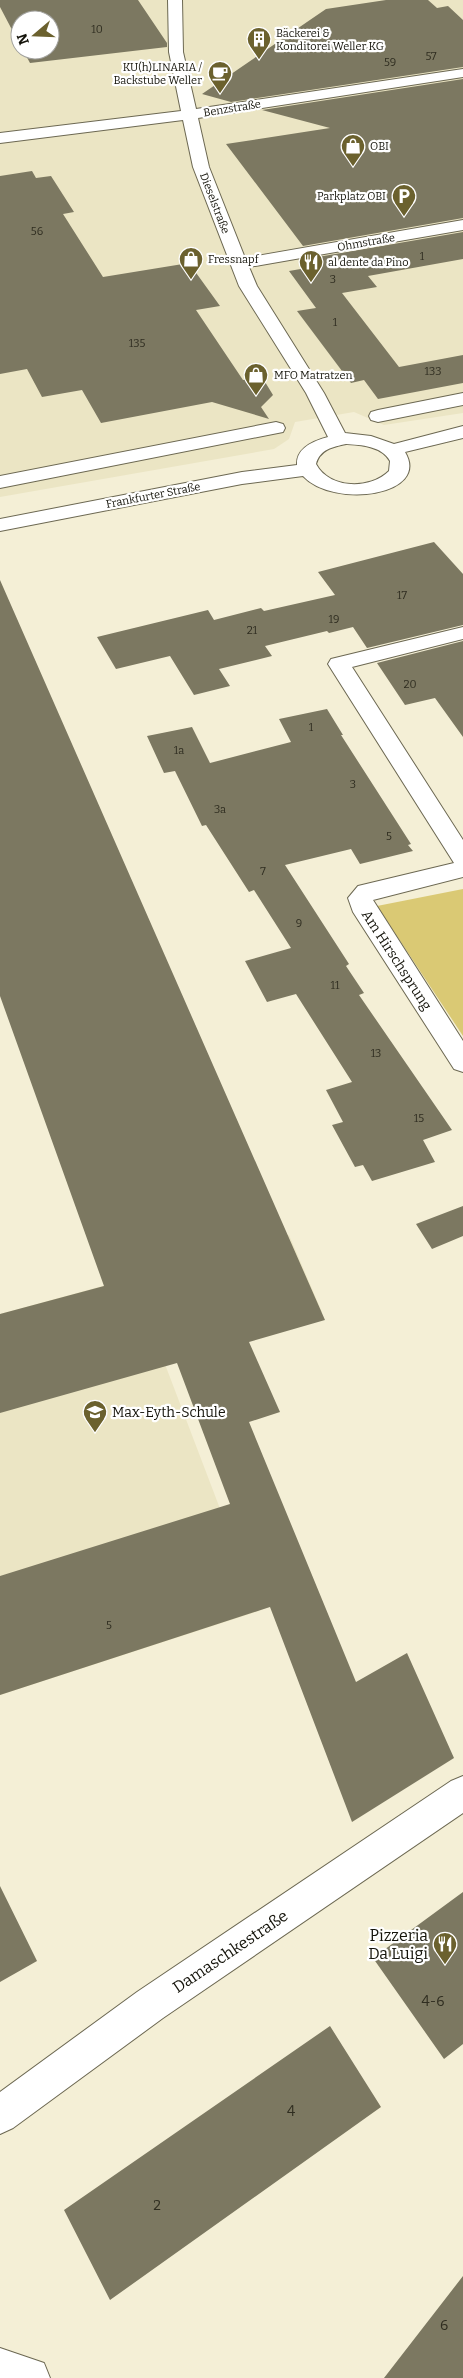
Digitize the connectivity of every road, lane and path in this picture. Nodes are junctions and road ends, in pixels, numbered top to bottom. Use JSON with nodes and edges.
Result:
{"nodes":[{"id":1,"x":176,"y":0,"type":"edge"},
{"id":2,"x":463,"y":73,"type":"edge"},
{"id":3,"x":188,"y":115,"type":"junction"},
{"id":4,"x":0,"y":138,"type":"edge"},
{"id":5,"x":463,"y":226,"type":"edge"},
{"id":6,"x":239,"y":264,"type":"junction"},
{"id":7,"x":463,"y":399,"type":"edge"},
{"id":8,"x":378,"y":416,"type":"dead end"},
{"id":9,"x":276,"y":428,"type":"dead end"},
{"id":10,"x":463,"y":432,"type":"edge"},
{"id":11,"x":339,"y":439,"type":"junction"},
{"id":12,"x":392,"y":450,"type":"junction"},
{"id":13,"x":307,"y":470,"type":"junction"},
{"id":14,"x":0,"y":482,"type":"edge"},
{"id":15,"x":0,"y":525,"type":"edge"},
{"id":16,"x":463,"y":633,"type":"edge"},
{"id":17,"x":463,"y":859,"type":"edge"},
{"id":18,"x":463,"y":869,"type":"edge"},
{"id":19,"x":463,"y":1062,"type":"edge"},
{"id":20,"x":463,"y":1793,"type":"edge"},
{"id":21,"x":0,"y":2115,"type":"edge"},
{"id":22,"x":0,"y":2368,"type":"edge"},
{"id":23,"x":29,"y":2378,"type":"edge"}],
"edges":[{"from":1,"to":3,"type":"street","name":"Dieselstraße"},
{"from":2,"to":3,"type":"street","name":"Benzstraße"},
{"from":3,"to":4,"type":"street","name":"Benzstraße"},
{"from":3,"to":6,"type":"street","name":"Dieselstraße"},
{"from":5,"to":6,"type":"street","name":"Ohmstraße"},
{"from":6,"to":11,"type":"street","name":"Dieselstraße"},
{"from":7,"to":8,"type":"street"},
{"from":9,"to":14,"type":"street"},
{"from":10,"to":12,"type":"street"},
{"from":11,"to":12,"type":"street"},
{"from":11,"to":13,"type":"street"},
{"from":12,"to":13,"type":"street"},
{"from":13,"to":15,"type":"street","name":"Frankfurter Straße"},
{"from":16,"to":17,"type":"street"},
{"from":18,"to":19,"type":"street","name":"Am Hirschsprung"},
{"from":20,"to":21,"type":"street","name":"Damaschkestraße"},
{"from":22,"to":23,"type":"street"}]}
